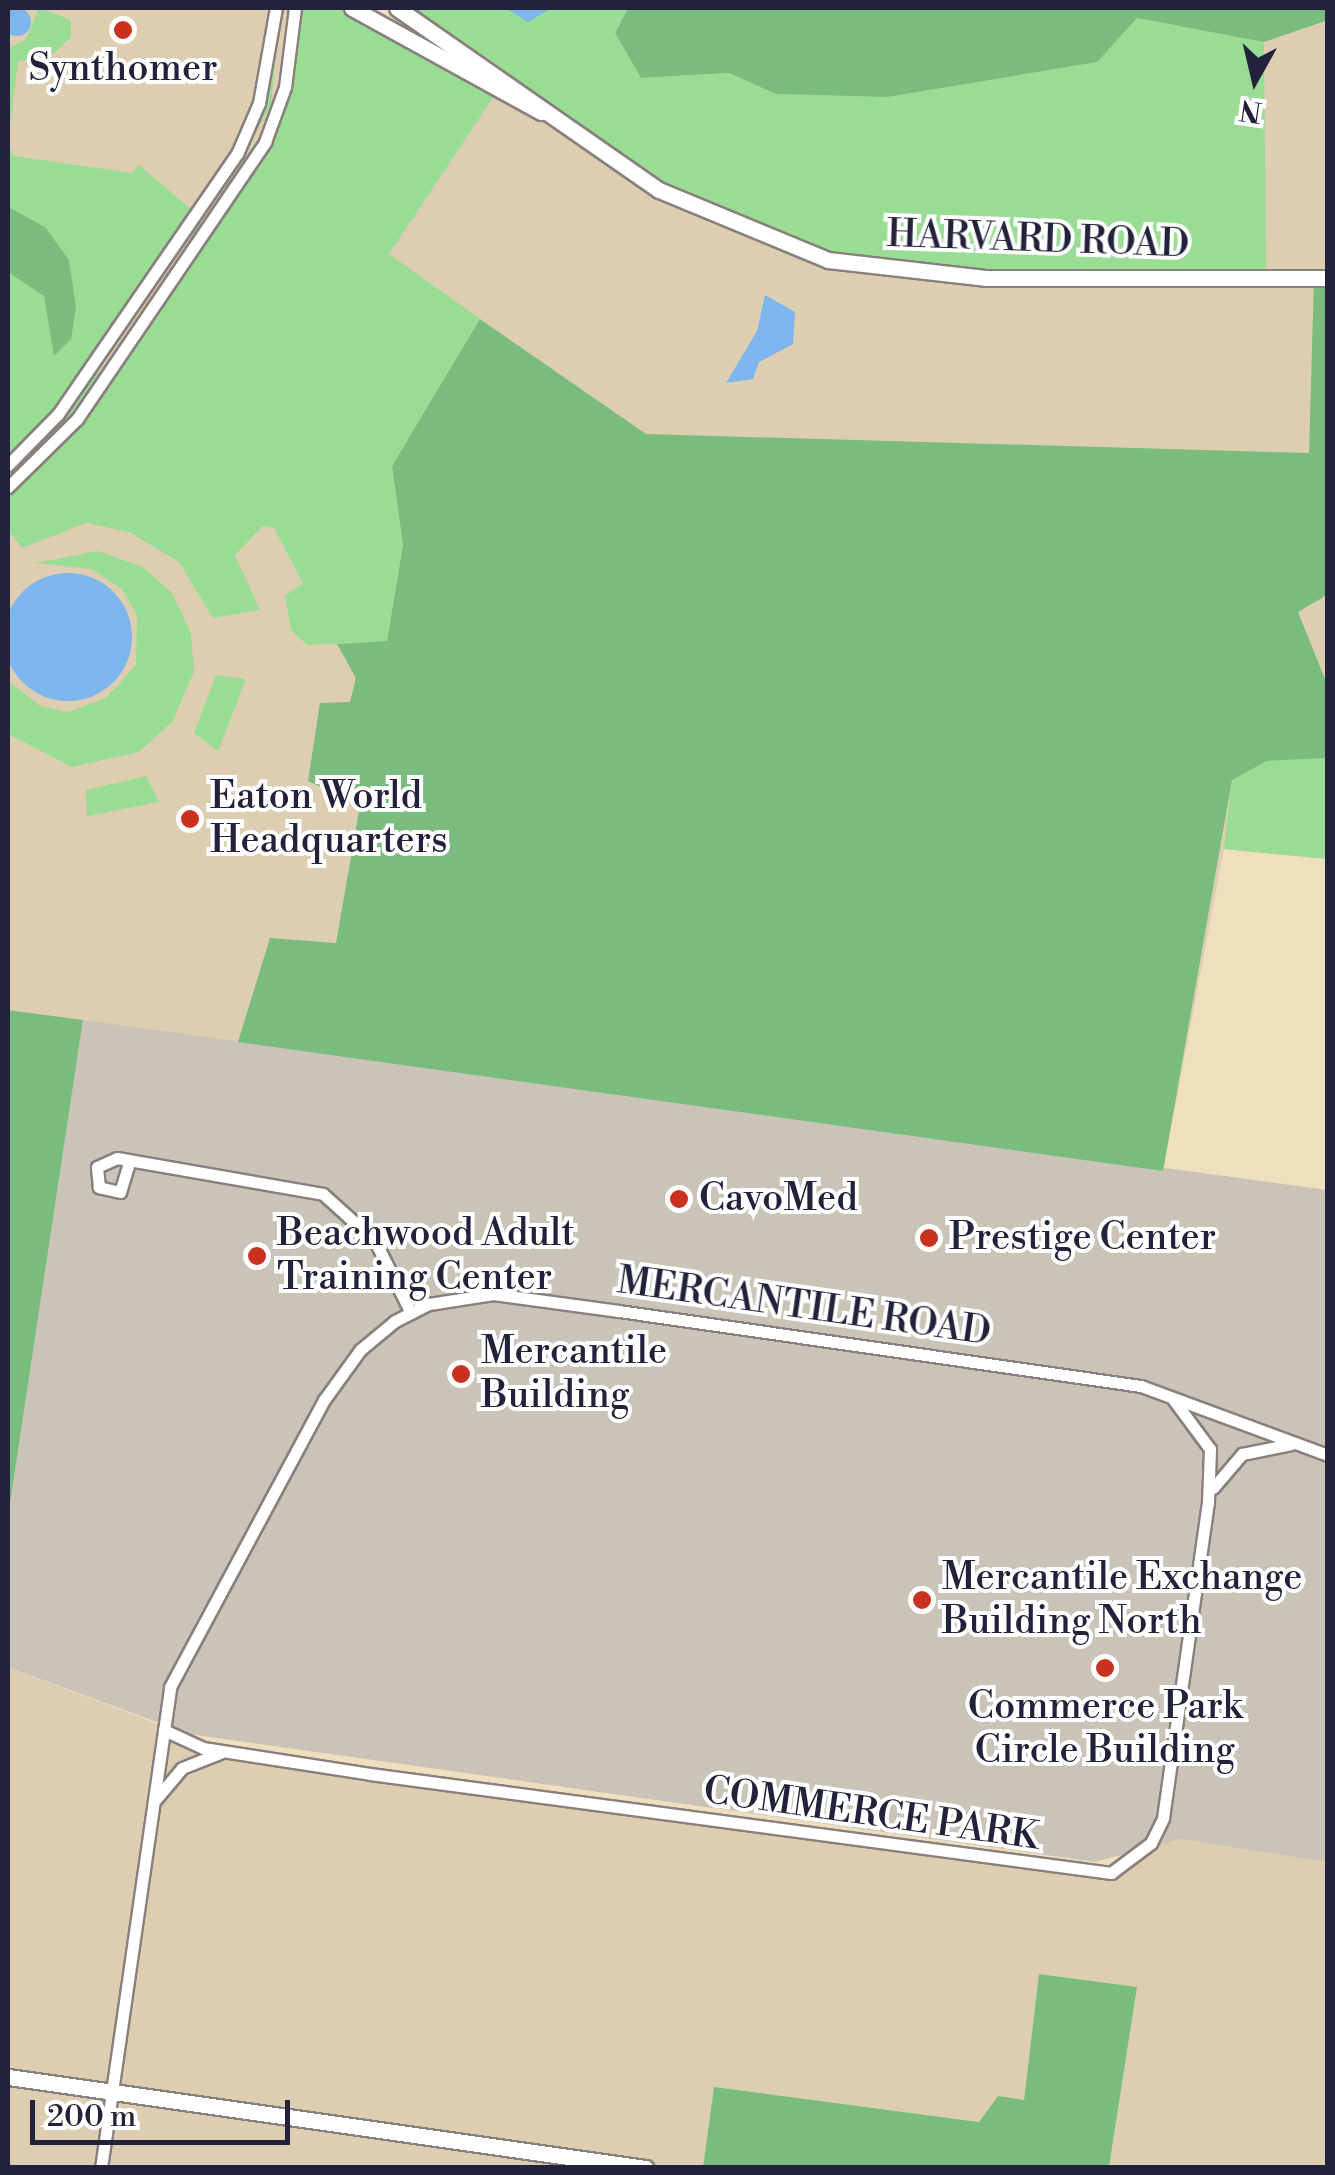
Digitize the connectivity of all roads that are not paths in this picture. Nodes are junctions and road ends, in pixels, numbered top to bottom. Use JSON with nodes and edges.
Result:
{"nodes":[{"id":1,"x":276,"y":8,"type":"edge"},
{"id":2,"x":295,"y":8,"type":"edge"},
{"id":3,"x":352,"y":8,"type":"edge"},
{"id":4,"x":397,"y":8,"type":"edge"},
{"id":5,"x":545,"y":114,"type":"junction"},
{"id":6,"x":1328,"y":278,"type":"edge"},
{"id":7,"x":8,"y":465,"type":"edge"},
{"id":8,"x":8,"y":487,"type":"edge"},
{"id":9,"x":128,"y":1166,"type":"dead end"},
{"id":10,"x":412,"y":1313,"type":"junction"},
{"id":11,"x":1156,"y":1389,"type":"junction"},
{"id":12,"x":1305,"y":1445,"type":"junction"},
{"id":13,"x":1328,"y":1454,"type":"edge"},
{"id":14,"x":1208,"y":1502,"type":"junction"},
{"id":15,"x":164,"y":1730,"type":"junction"},
{"id":16,"x":229,"y":1751,"type":"junction"},
{"id":17,"x":153,"y":1804,"type":"junction"},
{"id":18,"x":8,"y":2077,"type":"edge"},
{"id":19,"x":112,"y":2092,"type":"junction"},
{"id":20,"x":101,"y":2168,"type":"edge"},
{"id":21,"x":646,"y":2168,"type":"edge"}],
"edges":[{"from":1,"to":7,"type":"street"},
{"from":2,"to":8,"type":"street"},
{"from":3,"to":5,"type":"main road","name":"HARVARD ROAD"},
{"from":4,"to":5,"type":"main road","name":"HARVARD ROAD"},
{"from":5,"to":6,"type":"main road","name":"HARVARD ROAD"},
{"from":9,"to":10,"type":"street"},
{"from":10,"to":11,"type":"street","name":"MERCANTILE ROAD"},
{"from":10,"to":15,"type":"street","name":"MERCANTILE ROAD"},
{"from":11,"to":12,"type":"street","name":"MERCANTILE ROAD"},
{"from":11,"to":14,"type":"street","name":"COMMERCE PARK"},
{"from":12,"to":13,"type":"street","name":"MERCANTILE ROAD"},
{"from":12,"to":14,"type":"street","name":"COMMERCE PARK"},
{"from":14,"to":16,"type":"street","name":"COMMERCE PARK"},
{"from":15,"to":16,"type":"street","name":"COMMERCE PARK"},
{"from":15,"to":17,"type":"street","name":"MERCANTILE ROAD"},
{"from":16,"to":17,"type":"street","name":"COMMERCE PARK"},
{"from":17,"to":19,"type":"street"},
{"from":18,"to":19,"type":"main road"},
{"from":19,"to":20,"type":"street"},
{"from":19,"to":21,"type":"main road"}]}
